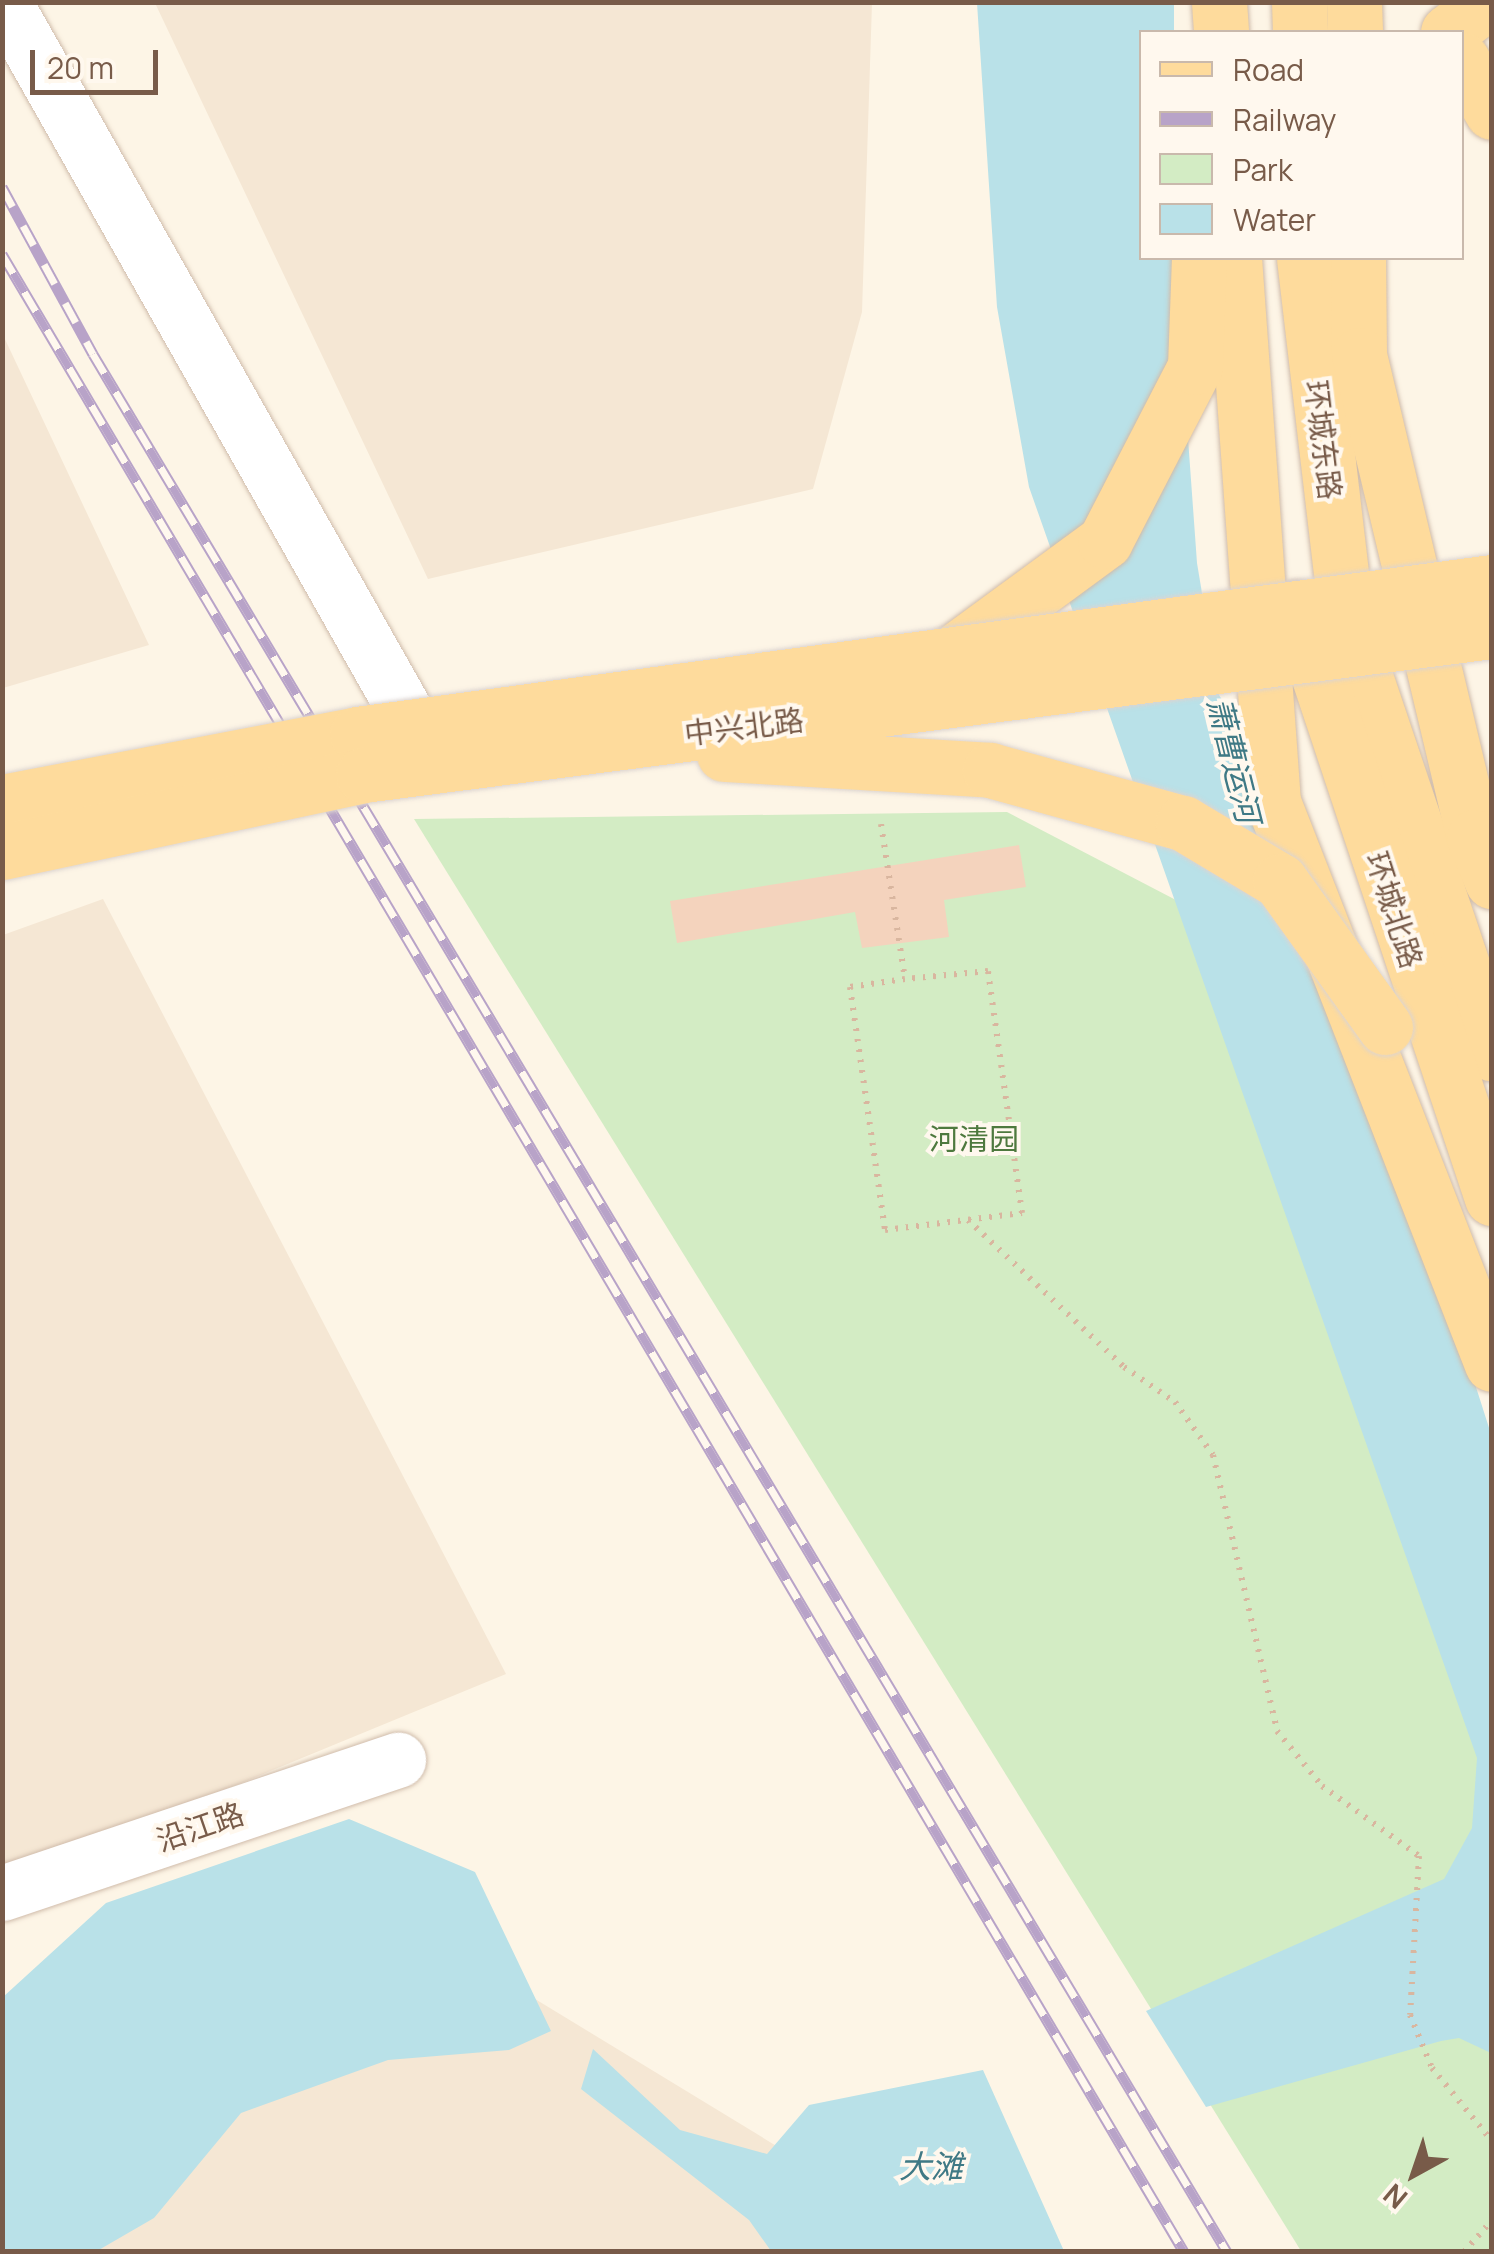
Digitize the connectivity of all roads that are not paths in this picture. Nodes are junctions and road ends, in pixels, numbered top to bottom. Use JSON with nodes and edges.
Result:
{"nodes":[{"id":1,"x":4,"y":2,"type":"edge"},
{"id":2,"x":1207,"y":2,"type":"edge"},
{"id":3,"x":1219,"y":2,"type":"edge"},
{"id":4,"x":1254,"y":2,"type":"edge"},
{"id":5,"x":1299,"y":2,"type":"edge"},
{"id":6,"x":1354,"y":2,"type":"edge"},
{"id":7,"x":1428,"y":2,"type":"edge"},
{"id":8,"x":1488,"y":2,"type":"edge"},
{"id":9,"x":1206,"y":30,"type":"edge"},
{"id":10,"x":1221,"y":30,"type":"edge"},
{"id":11,"x":1254,"y":30,"type":"edge"},
{"id":12,"x":1300,"y":30,"type":"edge"},
{"id":13,"x":1355,"y":30,"type":"edge"},
{"id":14,"x":1446,"y":30,"type":"edge"},
{"id":15,"x":1450,"y":30,"type":"edge"},
{"id":16,"x":1464,"y":63,"type":"edge"},
{"id":17,"x":1492,"y":112,"type":"edge"},
{"id":18,"x":1199,"y":260,"type":"edge"},
{"id":19,"x":1234,"y":260,"type":"edge"},
{"id":20,"x":1256,"y":260,"type":"edge"},
{"id":21,"x":1304,"y":260,"type":"edge"},
{"id":22,"x":1358,"y":260,"type":"edge"},
{"id":23,"x":1492,"y":582,"type":"edge"},
{"id":24,"x":1322,"y":622,"type":"junction"},
{"id":25,"x":1483,"y":635,"type":"edge"},
{"id":26,"x":950,"y":655,"type":"junction"},
{"id":27,"x":414,"y":727,"type":"junction"},
{"id":28,"x":596,"y":746,"type":"junction"},
{"id":29,"x":2,"y":802,"type":"edge"},
{"id":30,"x":2,"y":852,"type":"edge"},
{"id":31,"x":1492,"y":881,"type":"edge"},
{"id":32,"x":1479,"y":992,"type":"edge"},
{"id":33,"x":1492,"y":1052,"type":"edge"},
{"id":34,"x":1490,"y":1194,"type":"edge"},
{"id":35,"x":1492,"y":1278,"type":"edge"},
{"id":36,"x":1492,"y":1364,"type":"edge"},
{"id":37,"x":398,"y":1760,"type":"dead end"},
{"id":38,"x":2,"y":1893,"type":"edge"}],
"edges":[{"from":1,"to":27,"type":"street"},
{"from":2,"to":9,"type":"main road"},
{"from":3,"to":10,"type":"main road"},
{"from":4,"to":11,"type":"main road"},
{"from":5,"to":12,"type":"main road"},
{"from":6,"to":13,"type":"main road"},
{"from":7,"to":14,"type":"main road"},
{"from":8,"to":15,"type":"main road"},
{"from":16,"to":17,"type":"main road"},
{"from":18,"to":26,"type":"main road"},
{"from":19,"to":36,"type":"main road"},
{"from":20,"to":24,"type":"main road","name":"环城东路"},
{"from":21,"to":24,"type":"main road","name":"环城东路"},
{"from":22,"to":31,"type":"main road"},
{"from":23,"to":26,"type":"main road","name":"中兴北路","bridge":true},
{"from":24,"to":32,"type":"main road","name":"环城北路"},
{"from":24,"to":34,"type":"main road","name":"环城北路"},
{"from":25,"to":28,"type":"main road","name":"中兴北路","bridge":true},
{"from":26,"to":27,"type":"main road","name":"中兴北路","bridge":true},
{"from":27,"to":29,"type":"main road","name":"中兴北路","bridge":true},
{"from":28,"to":30,"type":"main road","name":"中兴北路","bridge":true},
{"from":28,"to":35,"type":"main road","bridge":true},
{"from":32,"to":33,"type":"main road","name":"环城北路"},
{"from":37,"to":38,"type":"street","name":"沿江路"}]}
